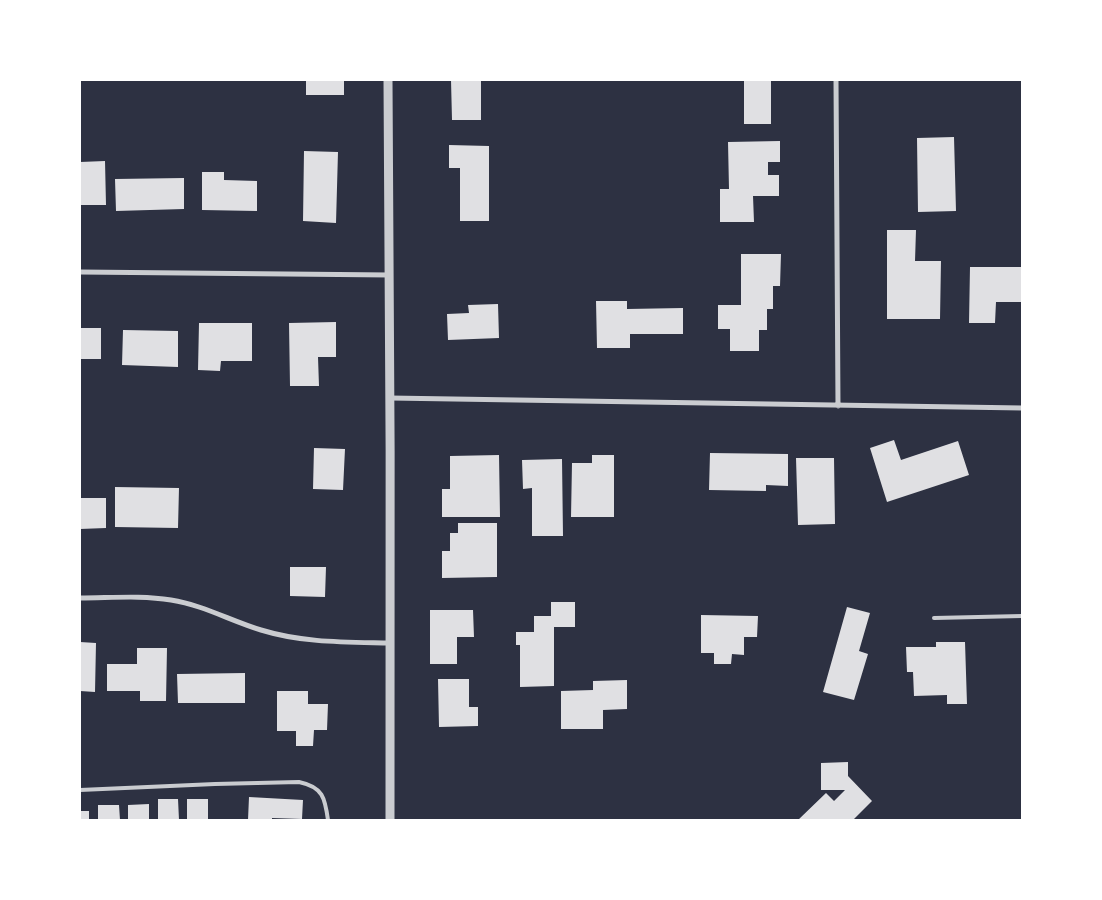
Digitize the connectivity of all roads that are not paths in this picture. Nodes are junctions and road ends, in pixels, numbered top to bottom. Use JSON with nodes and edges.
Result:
{"nodes":[{"id":1,"x":388,"y":80,"type":"edge"},
{"id":2,"x":836,"y":80,"type":"edge"},
{"id":3,"x":80,"y":272,"type":"edge"},
{"id":4,"x":390,"y":275,"type":"junction"},
{"id":5,"x":390,"y":398,"type":"junction"},
{"id":6,"x":838,"y":406,"type":"junction"},
{"id":7,"x":1022,"y":408,"type":"edge"},
{"id":8,"x":80,"y":598,"type":"edge"},
{"id":9,"x":1022,"y":616,"type":"edge"},
{"id":10,"x":934,"y":618,"type":"dead end"},
{"id":11,"x":390,"y":642,"type":"junction"},
{"id":12,"x":80,"y":790,"type":"edge"},
{"id":13,"x":328,"y":820,"type":"edge"},
{"id":14,"x":390,"y":820,"type":"edge"}],
"edges":[{"from":1,"to":4,"type":"street"},
{"from":2,"to":6,"type":"street"},
{"from":3,"to":4,"type":"street"},
{"from":4,"to":5,"type":"street"},
{"from":5,"to":6,"type":"street"},
{"from":5,"to":11,"type":"street"},
{"from":6,"to":7,"type":"street"},
{"from":8,"to":11,"type":"street"},
{"from":9,"to":10,"type":"lane"},
{"from":11,"to":14,"type":"street"},
{"from":12,"to":13,"type":"lane"}]}
